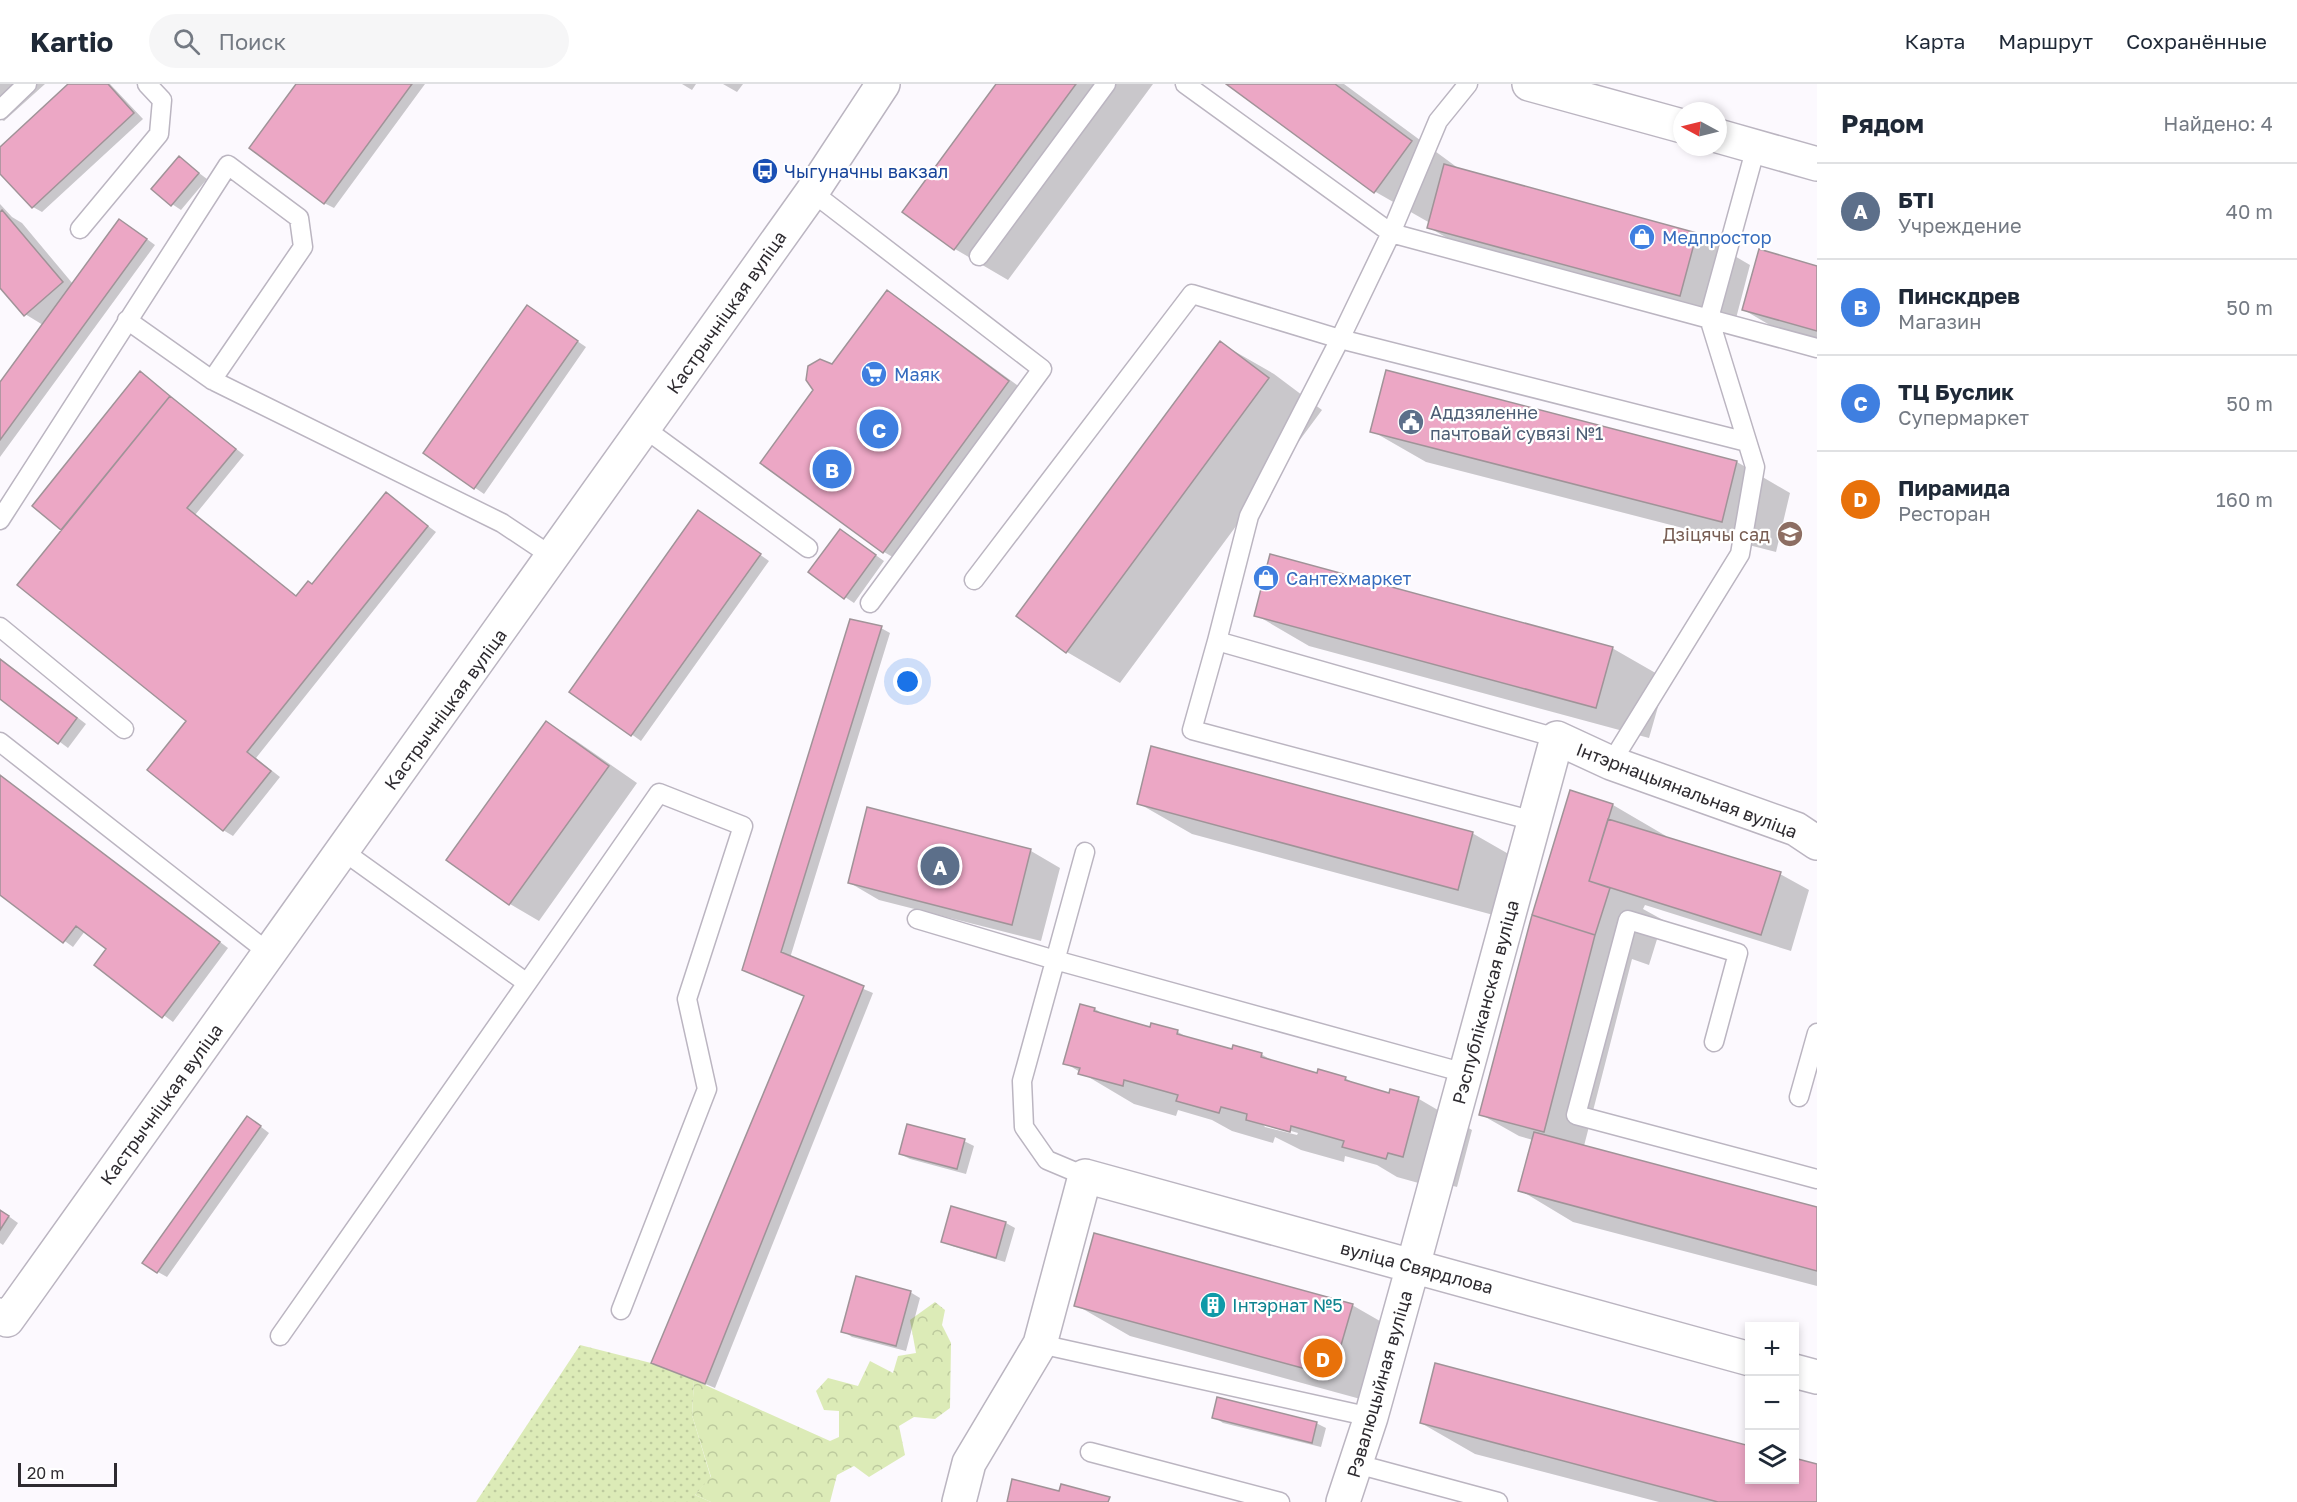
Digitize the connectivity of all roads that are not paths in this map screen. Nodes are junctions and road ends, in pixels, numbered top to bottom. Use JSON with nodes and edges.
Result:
{"nodes":[{"id":1,"x":27,"y":84,"type":"edge"},
{"id":2,"x":147,"y":84,"type":"edge"},
{"id":3,"x":883,"y":84,"type":"edge"},
{"id":4,"x":1106,"y":84,"type":"edge"},
{"id":5,"x":1185,"y":84,"type":"edge"},
{"id":6,"x":1468,"y":84,"type":"edge"},
{"id":7,"x":1528,"y":84,"type":"edge"},
{"id":8,"x":0,"y":110,"type":"edge"},
{"id":9,"x":1673,"y":124,"type":"edge"},
{"id":10,"x":1727,"y":139,"type":"edge"},
{"id":11,"x":1756,"y":147,"type":"junction"},
{"id":12,"x":1817,"y":164,"type":"edge"},
{"id":13,"x":812,"y":192,"type":"junction"},
{"id":14,"x":80,"y":229,"type":"dead end"},
{"id":15,"x":1391,"y":233,"type":"junction"},
{"id":16,"x":979,"y":256,"type":"dead end"},
{"id":17,"x":1709,"y":318,"type":"junction"},
{"id":18,"x":127,"y":320,"type":"junction"},
{"id":19,"x":1340,"y":339,"type":"junction"},
{"id":20,"x":1817,"y":348,"type":"edge"},
{"id":21,"x":212,"y":380,"type":"junction"},
{"id":22,"x":644,"y":428,"type":"junction"},
{"id":23,"x":1747,"y":442,"type":"junction"},
{"id":24,"x":0,"y":520,"type":"edge"},
{"id":25,"x":808,"y":548,"type":"dead end"},
{"id":26,"x":553,"y":557,"type":"junction"},
{"id":27,"x":974,"y":580,"type":"dead end"},
{"id":28,"x":870,"y":603,"type":"dead end"},
{"id":29,"x":0,"y":627,"type":"edge"},
{"id":30,"x":1217,"y":640,"type":"junction"},
{"id":31,"x":124,"y":729,"type":"dead end"},
{"id":32,"x":1557,"y":738,"type":"junction"},
{"id":33,"x":0,"y":742,"type":"edge"},
{"id":34,"x":1611,"y":763,"type":"junction"},
{"id":35,"x":1534,"y":821,"type":"junction"},
{"id":36,"x":1817,"y":843,"type":"edge"},
{"id":37,"x":343,"y":851,"type":"junction"},
{"id":38,"x":1085,"y":852,"type":"dead end"},
{"id":39,"x":918,"y":919,"type":"dead end"},
{"id":40,"x":269,"y":953,"type":"junction"},
{"id":41,"x":1055,"y":960,"type":"junction"},
{"id":42,"x":527,"y":983,"type":"junction"},
{"id":43,"x":1817,"y":1033,"type":"edge"},
{"id":44,"x":1714,"y":1042,"type":"dead end"},
{"id":45,"x":1466,"y":1074,"type":"junction"},
{"id":46,"x":1799,"y":1097,"type":"dead end"},
{"id":47,"x":1085,"y":1176,"type":"junction"},
{"id":48,"x":1817,"y":1179,"type":"edge"},
{"id":49,"x":1413,"y":1266,"type":"junction"},
{"id":50,"x":621,"y":1310,"type":"dead end"},
{"id":51,"x":2,"y":1321,"type":"edge"},
{"id":52,"x":280,"y":1336,"type":"dead end"},
{"id":53,"x":1040,"y":1344,"type":"junction"},
{"id":54,"x":1745,"y":1358,"type":"edge"},
{"id":55,"x":1799,"y":1372,"type":"edge"},
{"id":56,"x":1817,"y":1377,"type":"edge"},
{"id":57,"x":1371,"y":1417,"type":"junction"},
{"id":58,"x":1090,"y":1452,"type":"dead end"},
{"id":59,"x":1357,"y":1464,"type":"junction"},
{"id":60,"x":959,"y":1502,"type":"edge"},
{"id":61,"x":1280,"y":1502,"type":"edge"},
{"id":62,"x":1343,"y":1502,"type":"edge"},
{"id":63,"x":1498,"y":1502,"type":"edge"}],
"edges":[{"from":1,"to":8,"type":"lane"},
{"from":2,"to":14,"type":"lane"},
{"from":3,"to":13,"type":"street","name":"Кастрычніцкая вуліца"},
{"from":4,"to":16,"type":"lane"},
{"from":5,"to":15,"type":"lane"},
{"from":6,"to":15,"type":"lane"},
{"from":7,"to":9,"type":"street"},
{"from":10,"to":11,"type":"street"},
{"from":11,"to":12,"type":"street"},
{"from":11,"to":17,"type":"lane"},
{"from":13,"to":22,"type":"street","name":"Кастрычніцкая вуліца"},
{"from":13,"to":28,"type":"lane"},
{"from":15,"to":17,"type":"lane"},
{"from":15,"to":19,"type":"lane"},
{"from":17,"to":20,"type":"lane"},
{"from":17,"to":23,"type":"lane"},
{"from":18,"to":21,"type":"lane"},
{"from":18,"to":21,"type":"lane"},
{"from":18,"to":24,"type":"lane"},
{"from":19,"to":23,"type":"lane"},
{"from":19,"to":27,"type":"lane"},
{"from":19,"to":30,"type":"lane"},
{"from":21,"to":26,"type":"lane"},
{"from":22,"to":25,"type":"lane"},
{"from":22,"to":26,"type":"street","name":"Кастрычніцкая вуліца"},
{"from":23,"to":34,"type":"lane"},
{"from":26,"to":37,"type":"street","name":"Кастрычніцкая вуліца"},
{"from":29,"to":31,"type":"lane"},
{"from":30,"to":32,"type":"lane"},
{"from":30,"to":35,"type":"lane"},
{"from":32,"to":34,"type":"street","name":"Інтэрнацыянальная вуліца"},
{"from":32,"to":35,"type":"street","name":"Рэспубліканская вуліца"},
{"from":33,"to":40,"type":"lane"},
{"from":34,"to":36,"type":"street","name":"Інтэрнацыянальная вуліца"},
{"from":35,"to":45,"type":"street","name":"Рэспубліканская вуліца"},
{"from":37,"to":40,"type":"street","name":"Кастрычніцкая вуліца"},
{"from":37,"to":42,"type":"lane"},
{"from":38,"to":41,"type":"lane"},
{"from":39,"to":41,"type":"lane"},
{"from":40,"to":51,"type":"street","name":"Кастрычніцкая вуліца"},
{"from":41,"to":45,"type":"lane"},
{"from":41,"to":47,"type":"lane"},
{"from":42,"to":50,"type":"lane"},
{"from":42,"to":52,"type":"lane"},
{"from":43,"to":46,"type":"lane"},
{"from":44,"to":48,"type":"lane"},
{"from":45,"to":49,"type":"street","name":"Рэспубліканская вуліца"},
{"from":47,"to":49,"type":"street","name":"вуліца Свярдлова"},
{"from":47,"to":53,"type":"street"},
{"from":49,"to":54,"type":"street","name":"вуліца Свярдлова"},
{"from":49,"to":57,"type":"street","name":"Рэвалюцыйная вуліца"},
{"from":53,"to":57,"type":"lane"},
{"from":53,"to":60,"type":"street"},
{"from":55,"to":56,"type":"street"},
{"from":57,"to":59,"type":"street","name":"Рэвалюцыйная вуліца"},
{"from":58,"to":61,"type":"lane"},
{"from":59,"to":62,"type":"street","name":"Рэвалюцыйная вуліца"},
{"from":59,"to":63,"type":"lane"}]}
